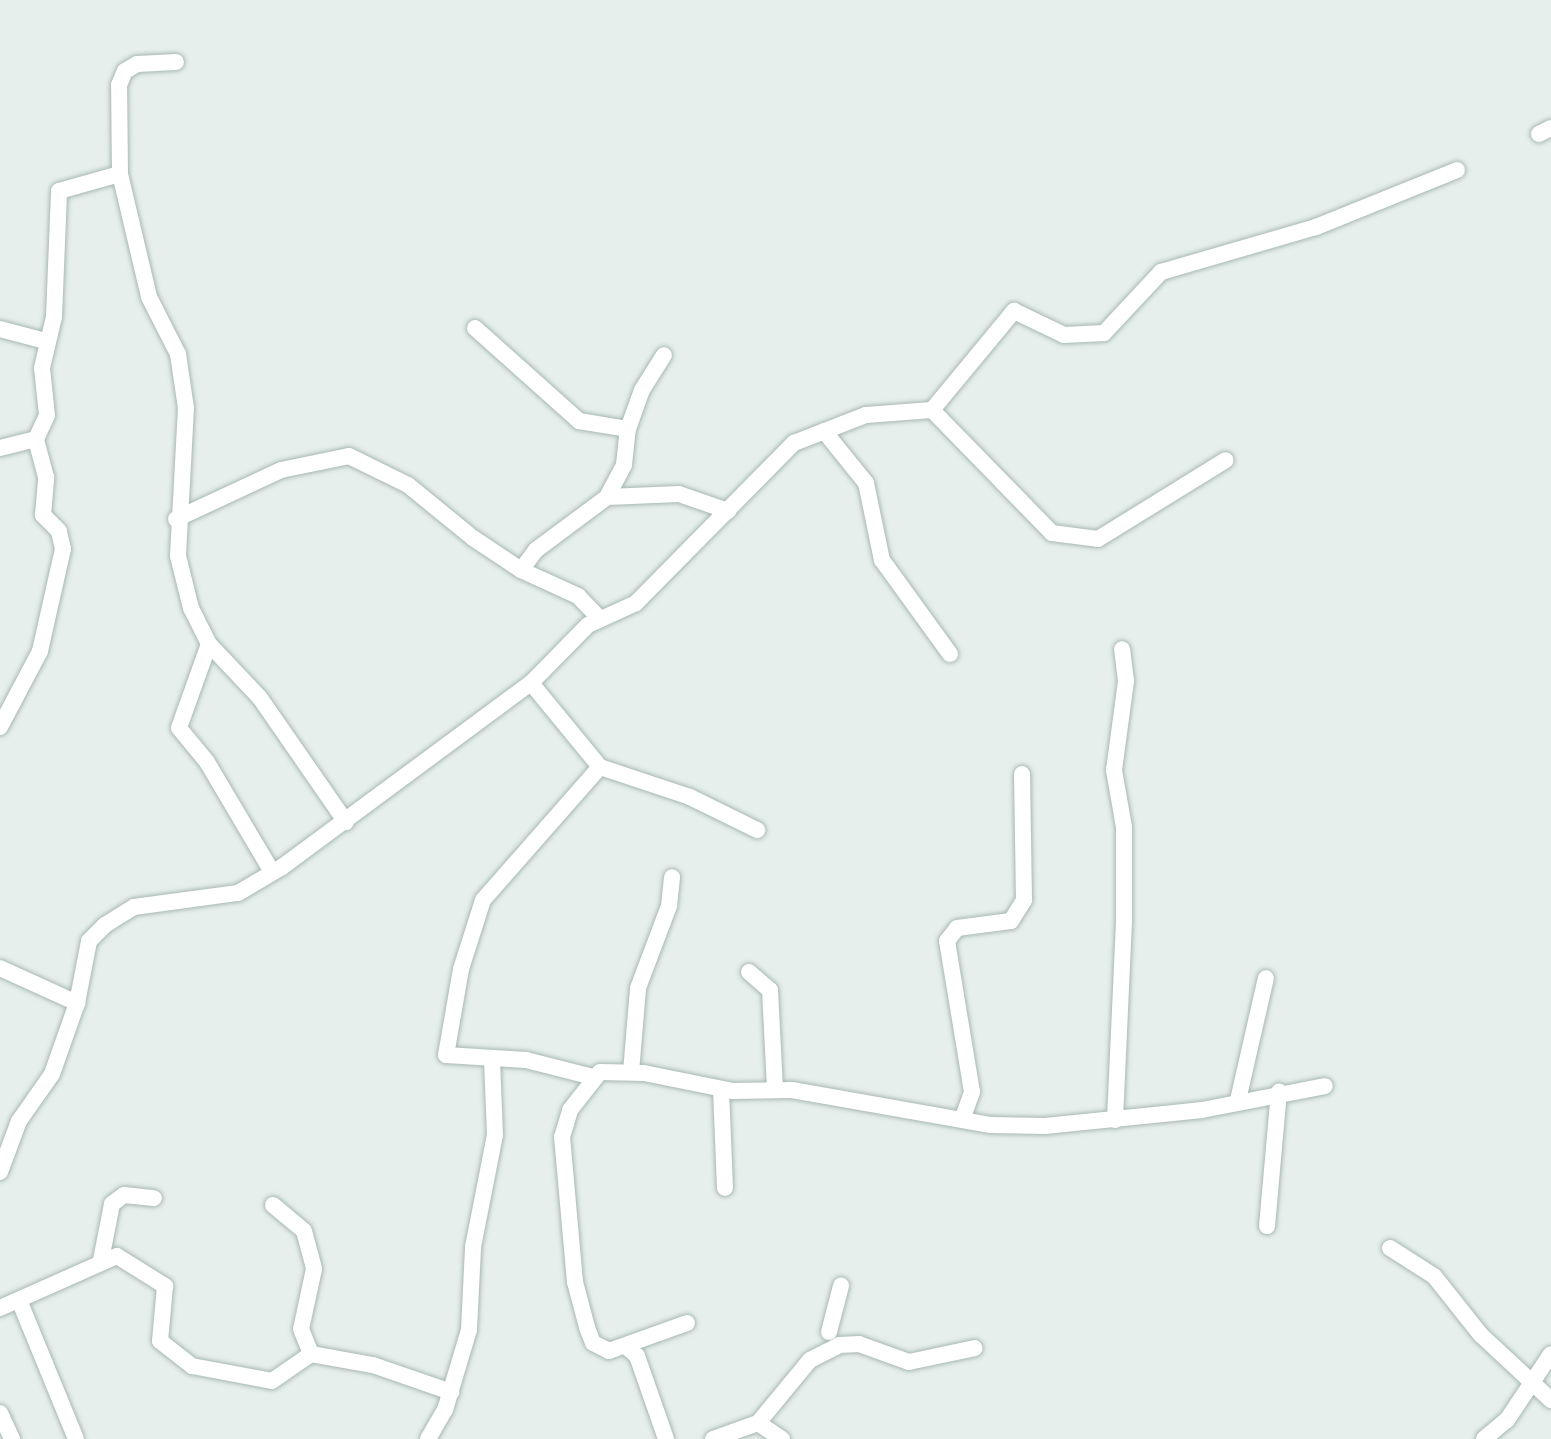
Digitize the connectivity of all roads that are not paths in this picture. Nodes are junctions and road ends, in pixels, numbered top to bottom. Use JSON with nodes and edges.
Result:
{"nodes":[{"id":1,"x":176,"y":62,"type":"dead end"},
{"id":2,"x":1457,"y":170,"type":"dead end"},
{"id":3,"x":120,"y":174,"type":"junction"},
{"id":4,"x":475,"y":328,"type":"dead end"},
{"id":5,"x":0,"y":329,"type":"edge"},
{"id":6,"x":45,"y":341,"type":"junction"},
{"id":7,"x":664,"y":355,"type":"dead end"},
{"id":8,"x":932,"y":410,"type":"junction"},
{"id":9,"x":628,"y":429,"type":"junction"},
{"id":10,"x":824,"y":431,"type":"junction"},
{"id":11,"x":36,"y":439,"type":"junction"},
{"id":12,"x":0,"y":448,"type":"edge"},
{"id":13,"x":1226,"y":460,"type":"dead end"},
{"id":14,"x":607,"y":497,"type":"junction"},
{"id":15,"x":728,"y":511,"type":"junction"},
{"id":16,"x":176,"y":519,"type":"junction"},
{"id":17,"x":521,"y":570,"type":"junction"},
{"id":18,"x":600,"y":619,"type":"junction"},
{"id":19,"x":209,"y":644,"type":"junction"},
{"id":20,"x":1122,"y":649,"type":"dead end"},
{"id":21,"x":950,"y":654,"type":"dead end"},
{"id":22,"x":531,"y":683,"type":"junction"},
{"id":23,"x":0,"y":727,"type":"edge"},
{"id":24,"x":600,"y":767,"type":"junction"},
{"id":25,"x":1022,"y":774,"type":"dead end"},
{"id":26,"x":346,"y":822,"type":"junction"},
{"id":27,"x":757,"y":830,"type":"dead end"},
{"id":28,"x":272,"y":872,"type":"junction"},
{"id":29,"x":671,"y":877,"type":"dead end"},
{"id":30,"x":0,"y":968,"type":"edge"},
{"id":31,"x":749,"y":972,"type":"dead end"},
{"id":32,"x":1266,"y":978,"type":"dead end"},
{"id":33,"x":77,"y":1003,"type":"junction"},
{"id":34,"x":492,"y":1060,"type":"junction"},
{"id":35,"x":631,"y":1072,"type":"junction"},
{"id":36,"x":593,"y":1077,"type":"junction"},
{"id":37,"x":1325,"y":1086,"type":"dead end"},
{"id":38,"x":721,"y":1089,"type":"junction"},
{"id":39,"x":775,"y":1090,"type":"junction"},
{"id":40,"x":1279,"y":1092,"type":"junction"},
{"id":41,"x":1238,"y":1100,"type":"junction"},
{"id":42,"x":963,"y":1117,"type":"junction"},
{"id":43,"x":1115,"y":1120,"type":"junction"},
{"id":44,"x":0,"y":1172,"type":"edge"},
{"id":45,"x":725,"y":1188,"type":"dead end"},
{"id":46,"x":154,"y":1198,"type":"dead end"},
{"id":47,"x":273,"y":1205,"type":"dead end"},
{"id":48,"x":1267,"y":1226,"type":"dead end"},
{"id":49,"x":1390,"y":1248,"type":"dead end"},
{"id":50,"x":101,"y":1260,"type":"junction"},
{"id":51,"x":841,"y":1286,"type":"dead end"},
{"id":52,"x":19,"y":1300,"type":"junction"},
{"id":53,"x":0,"y":1308,"type":"edge"},
{"id":54,"x":687,"y":1323,"type":"dead end"},
{"id":55,"x":834,"y":1339,"type":"junction"},
{"id":56,"x":627,"y":1347,"type":"junction"},
{"id":57,"x":975,"y":1348,"type":"dead end"},
{"id":58,"x":311,"y":1354,"type":"junction"},
{"id":59,"x":1551,"y":1354,"type":"edge"},
{"id":60,"x":1535,"y":1380,"type":"junction"},
{"id":61,"x":451,"y":1392,"type":"junction"},
{"id":62,"x":1551,"y":1400,"type":"edge"},
{"id":63,"x":0,"y":1413,"type":"edge"},
{"id":64,"x":758,"y":1423,"type":"junction"},
{"id":65,"x":12,"y":1439,"type":"edge"},
{"id":66,"x":76,"y":1439,"type":"edge"},
{"id":67,"x":428,"y":1439,"type":"edge"},
{"id":68,"x":666,"y":1439,"type":"edge"},
{"id":69,"x":713,"y":1439,"type":"edge"},
{"id":70,"x":782,"y":1439,"type":"edge"},
{"id":71,"x":1484,"y":1439,"type":"edge"}],
"edges":[{"from":1,"to":3,"type":"street"},
{"from":2,"to":8,"type":"street"},
{"from":3,"to":6,"type":"street"},
{"from":3,"to":16,"type":"street"},
{"from":4,"to":9,"type":"street"},
{"from":5,"to":6,"type":"street"},
{"from":6,"to":11,"type":"street"},
{"from":7,"to":9,"type":"street"},
{"from":8,"to":10,"type":"street"},
{"from":8,"to":13,"type":"street"},
{"from":9,"to":14,"type":"street"},
{"from":10,"to":15,"type":"street"},
{"from":10,"to":21,"type":"street"},
{"from":11,"to":12,"type":"street"},
{"from":11,"to":23,"type":"street"},
{"from":14,"to":15,"type":"street"},
{"from":14,"to":17,"type":"street"},
{"from":15,"to":18,"type":"street"},
{"from":16,"to":17,"type":"street"},
{"from":16,"to":19,"type":"street"},
{"from":17,"to":18,"type":"street"},
{"from":18,"to":22,"type":"street"},
{"from":19,"to":26,"type":"street"},
{"from":19,"to":28,"type":"street"},
{"from":20,"to":43,"type":"street"},
{"from":22,"to":24,"type":"street"},
{"from":22,"to":26,"type":"street"},
{"from":24,"to":27,"type":"street"},
{"from":24,"to":34,"type":"street"},
{"from":25,"to":42,"type":"street"},
{"from":26,"to":28,"type":"street"},
{"from":28,"to":33,"type":"street"},
{"from":29,"to":35,"type":"street"},
{"from":30,"to":33,"type":"street"},
{"from":31,"to":39,"type":"street"},
{"from":32,"to":41,"type":"street"},
{"from":33,"to":44,"type":"street"},
{"from":34,"to":36,"type":"street"},
{"from":34,"to":61,"type":"street"},
{"from":35,"to":36,"type":"street"},
{"from":35,"to":38,"type":"street"},
{"from":36,"to":56,"type":"street"},
{"from":37,"to":40,"type":"street"},
{"from":38,"to":39,"type":"street"},
{"from":38,"to":45,"type":"street"},
{"from":39,"to":42,"type":"street"},
{"from":40,"to":41,"type":"street"},
{"from":40,"to":48,"type":"street"},
{"from":41,"to":43,"type":"street"},
{"from":42,"to":43,"type":"street"},
{"from":46,"to":50,"type":"street"},
{"from":47,"to":58,"type":"street"},
{"from":49,"to":60,"type":"street"},
{"from":50,"to":52,"type":"street"},
{"from":50,"to":58,"type":"street"},
{"from":51,"to":55,"type":"street"},
{"from":52,"to":53,"type":"street"},
{"from":52,"to":66,"type":"street"},
{"from":54,"to":56,"type":"street"},
{"from":55,"to":57,"type":"street"},
{"from":55,"to":64,"type":"street"},
{"from":56,"to":68,"type":"street"},
{"from":58,"to":61,"type":"street"},
{"from":59,"to":60,"type":"street"},
{"from":60,"to":62,"type":"street"},
{"from":60,"to":71,"type":"street"},
{"from":61,"to":67,"type":"street"},
{"from":63,"to":65,"type":"street"},
{"from":64,"to":69,"type":"street"},
{"from":64,"to":70,"type":"street"}]}
